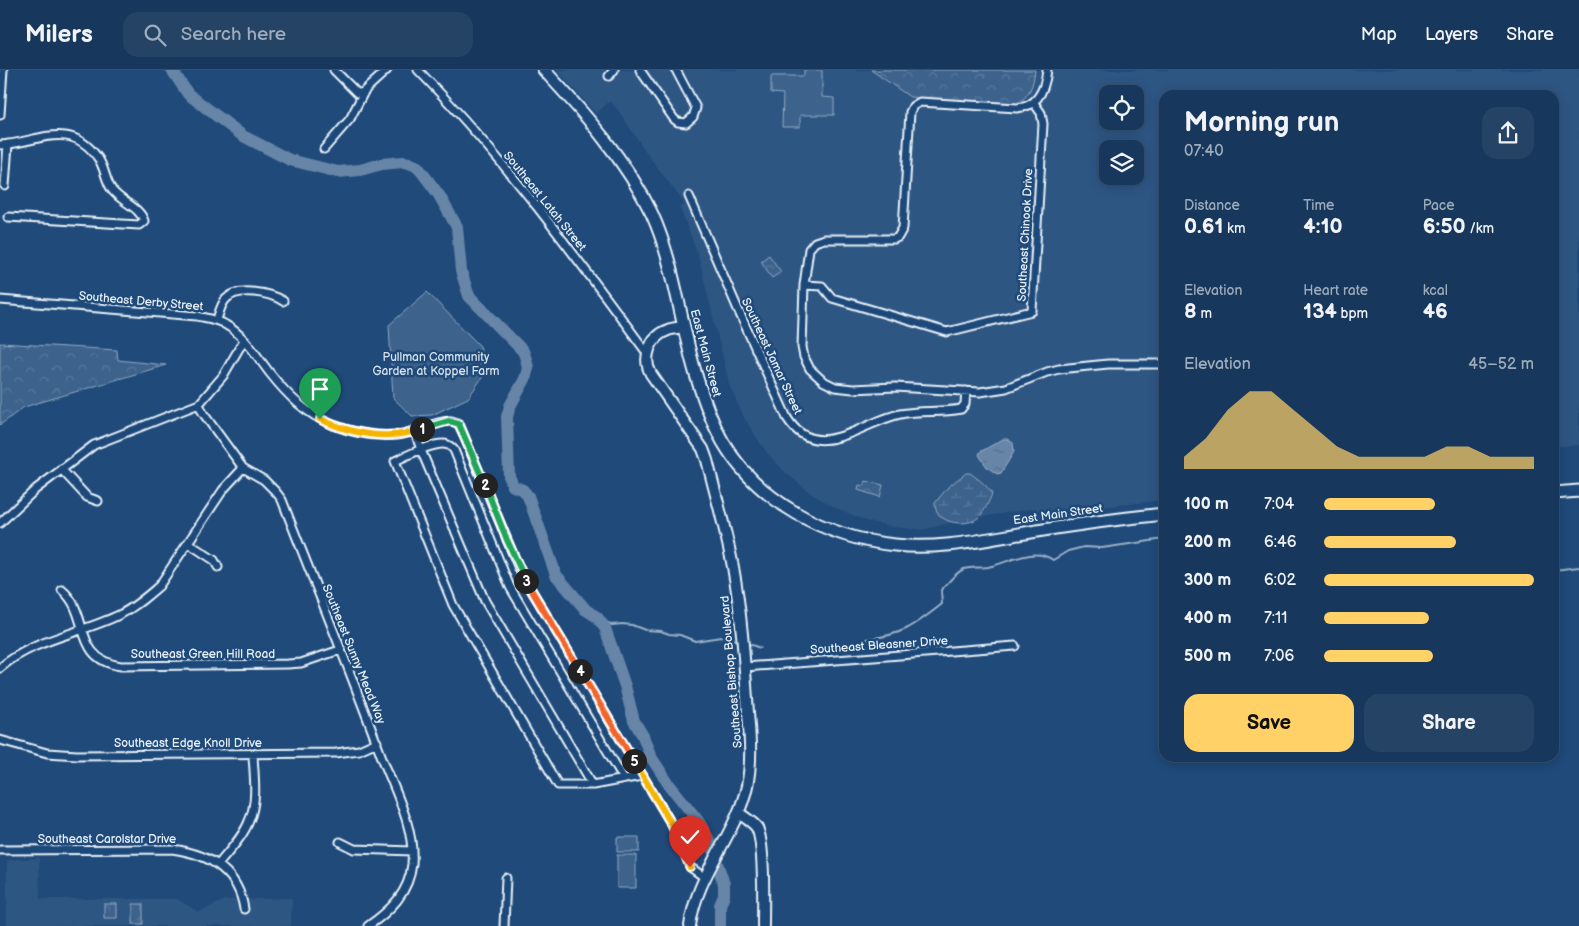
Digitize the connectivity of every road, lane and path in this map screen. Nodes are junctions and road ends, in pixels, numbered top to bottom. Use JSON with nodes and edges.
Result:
{"nodes":[{"id":1,"x":3,"y":70,"type":"edge"},
{"id":2,"x":334,"y":70,"type":"edge"},
{"id":3,"x":387,"y":70,"type":"edge"},
{"id":4,"x":418,"y":70,"type":"edge"},
{"id":5,"x":544,"y":70,"type":"edge"},
{"id":6,"x":640,"y":70,"type":"edge"},
{"id":7,"x":676,"y":70,"type":"edge"},
{"id":8,"x":1047,"y":70,"type":"edge"},
{"id":9,"x":365,"y":90,"type":"junction"},
{"id":10,"x":1034,"y":103,"type":"junction"},
{"id":11,"x":0,"y":115,"type":"edge"},
{"id":12,"x":4,"y":145,"type":"edge"},
{"id":13,"x":324,"y":148,"type":"dead end"},
{"id":14,"x":5,"y":186,"type":"dead end"},
{"id":15,"x":689,"y":196,"type":"dead end"},
{"id":16,"x":8,"y":217,"type":"dead end"},
{"id":17,"x":804,"y":285,"type":"junction"},
{"id":18,"x":0,"y":300,"type":"edge"},
{"id":19,"x":283,"y":301,"type":"dead end"},
{"id":20,"x":217,"y":320,"type":"junction"},
{"id":21,"x":684,"y":327,"type":"junction"},
{"id":22,"x":244,"y":340,"type":"junction"},
{"id":23,"x":648,"y":353,"type":"junction"},
{"id":24,"x":1159,"y":364,"type":"edge"},
{"id":25,"x":966,"y":391,"type":"junction"},
{"id":26,"x":200,"y":404,"type":"junction"},
{"id":27,"x":415,"y":432,"type":"junction"},
{"id":28,"x":421,"y":450,"type":"junction"},
{"id":29,"x":242,"y":468,"type":"junction"},
{"id":30,"x":61,"y":469,"type":"junction"},
{"id":31,"x":1579,"y":492,"type":"edge"},
{"id":32,"x":1559,"y":493,"type":"edge"},
{"id":33,"x":98,"y":500,"type":"dead end"},
{"id":34,"x":1159,"y":515,"type":"edge"},
{"id":35,"x":0,"y":523,"type":"edge"},
{"id":36,"x":188,"y":543,"type":"junction"},
{"id":37,"x":218,"y":567,"type":"dead end"},
{"id":38,"x":62,"y":590,"type":"dead end"},
{"id":39,"x":83,"y":629,"type":"junction"},
{"id":40,"x":1015,"y":646,"type":"dead end"},
{"id":41,"x":340,"y":650,"type":"junction"},
{"id":42,"x":745,"y":667,"type":"junction"},
{"id":43,"x":0,"y":668,"type":"edge"},
{"id":44,"x":0,"y":740,"type":"edge"},
{"id":45,"x":376,"y":742,"type":"junction"},
{"id":46,"x":253,"y":755,"type":"junction"},
{"id":47,"x":643,"y":776,"type":"junction"},
{"id":48,"x":624,"y":779,"type":"junction"},
{"id":49,"x":592,"y":784,"type":"junction"},
{"id":50,"x":739,"y":813,"type":"junction"},
{"id":51,"x":340,"y":842,"type":"dead end"},
{"id":52,"x":0,"y":850,"type":"edge"},
{"id":53,"x":412,"y":851,"type":"junction"},
{"id":54,"x":218,"y":865,"type":"junction"},
{"id":55,"x":706,"y":874,"type":"junction"},
{"id":56,"x":506,"y":878,"type":"dead end"},
{"id":57,"x":244,"y":909,"type":"dead end"},
{"id":58,"x":368,"y":926,"type":"edge"},
{"id":59,"x":504,"y":926,"type":"edge"},
{"id":60,"x":690,"y":926,"type":"edge"},
{"id":61,"x":763,"y":926,"type":"edge"}],
"edges":[{"from":1,"to":11,"type":"street"},
{"from":2,"to":9,"type":"street"},
{"from":3,"to":9,"type":"street"},
{"from":4,"to":23,"type":"street","name":"Southeast Latah Street"},
{"from":5,"to":21,"type":"main road","name":"East Main Street"},
{"from":6,"to":7,"type":"street"},
{"from":8,"to":10,"type":"street"},
{"from":9,"to":13,"type":"street"},
{"from":10,"to":17,"type":"street"},
{"from":10,"to":17,"type":"street","name":"Southeast Chinook Drive"},
{"from":12,"to":14,"type":"street"},
{"from":12,"to":16,"type":"street"},
{"from":15,"to":25,"type":"street","name":"Southeast Jamar Street"},
{"from":17,"to":25,"type":"street"},
{"from":18,"to":20,"type":"street","name":"Southeast Derby Street"},
{"from":19,"to":20,"type":"street"},
{"from":20,"to":22,"type":"street","name":"Southeast Derby Street"},
{"from":21,"to":23,"type":"street"},
{"from":21,"to":34,"type":"main road","name":"East Main Street"},
{"from":22,"to":26,"type":"street"},
{"from":22,"to":27,"type":"street","name":"Southeast Derby Street"},
{"from":23,"to":42,"type":"street","name":"Southeast Bishop Boulevard"},
{"from":24,"to":25,"type":"street"},
{"from":26,"to":29,"type":"street","name":"Southeast Sunny Mead Way"},
{"from":26,"to":30,"type":"street"},
{"from":27,"to":28,"type":"street"},
{"from":27,"to":47,"type":"street","name":"Southeast Derby Street"},
{"from":28,"to":48,"type":"street"},
{"from":28,"to":49,"type":"street"},
{"from":28,"to":49,"type":"street"},
{"from":29,"to":36,"type":"street"},
{"from":29,"to":41,"type":"street","name":"Southeast Sunny Mead Way"},
{"from":30,"to":33,"type":"street"},
{"from":30,"to":35,"type":"street"},
{"from":31,"to":32,"type":"main road"},
{"from":36,"to":37,"type":"street"},
{"from":36,"to":39,"type":"street"},
{"from":38,"to":39,"type":"street","name":"Southeast Green Hill Road"},
{"from":39,"to":41,"type":"street","name":"Southeast Green Hill Road"},
{"from":39,"to":43,"type":"street"},
{"from":40,"to":42,"type":"street","name":"Southeast Bleasner Drive"},
{"from":41,"to":45,"type":"street","name":"Southeast Sunny Mead Way"},
{"from":42,"to":50,"type":"street","name":"Southeast Bishop Boulevard"},
{"from":44,"to":46,"type":"street","name":"Southeast Edge Knoll Drive"},
{"from":45,"to":46,"type":"street","name":"Southeast Edge Knoll Drive"},
{"from":45,"to":53,"type":"street","name":"Southeast Sunny Mead Way"},
{"from":46,"to":54,"type":"street"},
{"from":47,"to":48,"type":"street"},
{"from":47,"to":55,"type":"street"},
{"from":48,"to":49,"type":"street"},
{"from":50,"to":55,"type":"street","name":"Southeast Bishop Boulevard"},
{"from":50,"to":61,"type":"street"},
{"from":51,"to":53,"type":"street"},
{"from":52,"to":54,"type":"street","name":"Southeast Carolstar Drive"},
{"from":53,"to":58,"type":"street","name":"Southeast Sunny Mead Way"},
{"from":54,"to":57,"type":"street","name":"Southeast Carolstar Drive"},
{"from":55,"to":60,"type":"street","name":"Southeast Bishop Boulevard"},
{"from":56,"to":59,"type":"street"}]}
